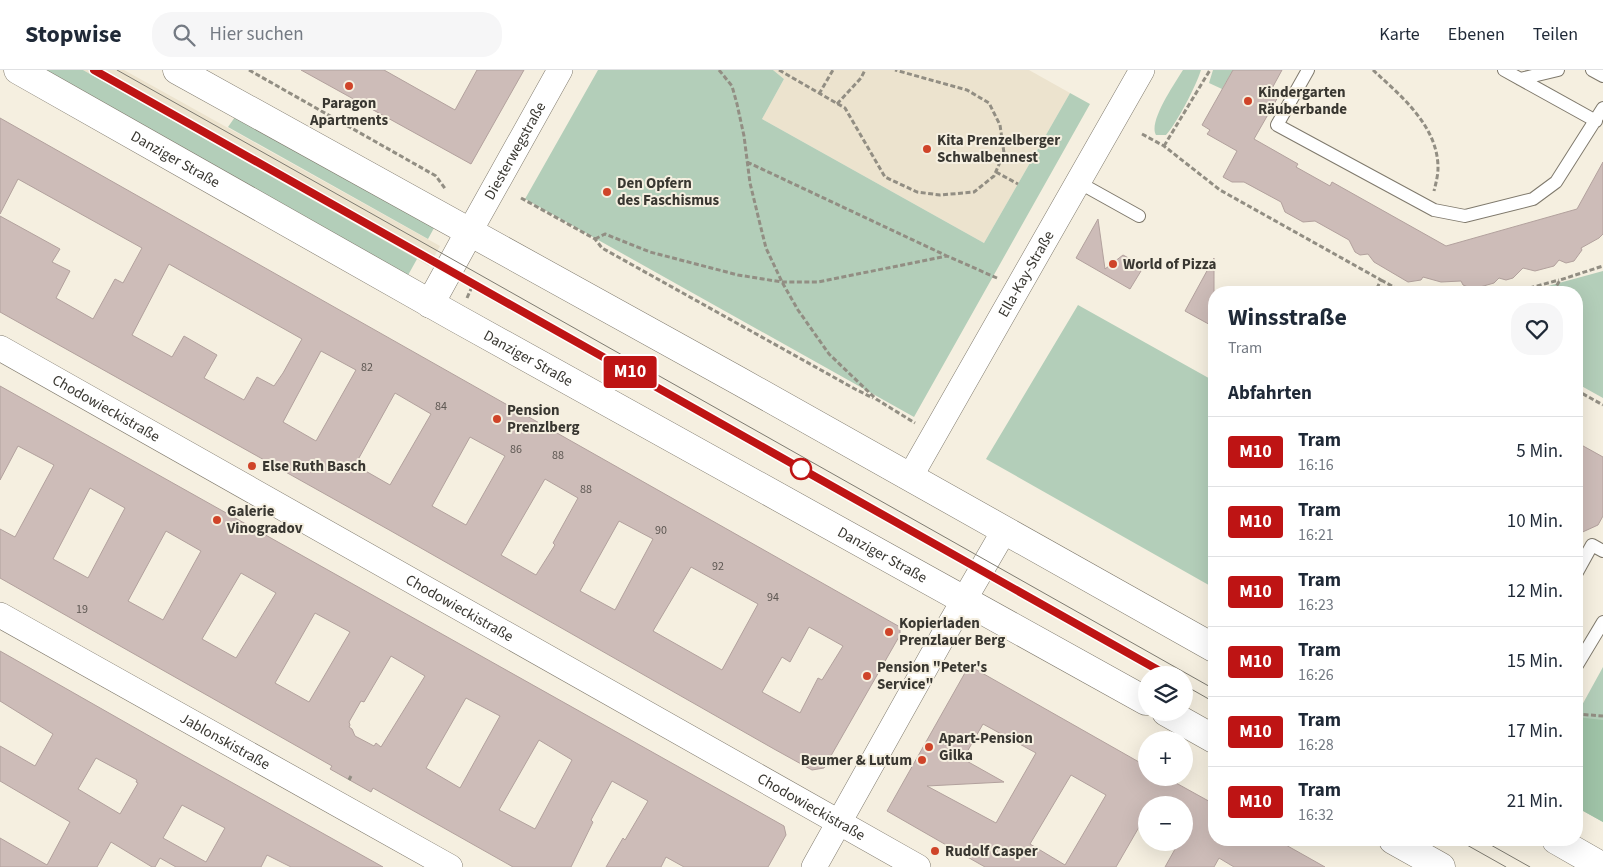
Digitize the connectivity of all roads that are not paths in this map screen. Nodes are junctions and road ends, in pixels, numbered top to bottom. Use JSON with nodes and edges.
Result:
{"nodes":[{"id":1,"x":18,"y":70,"type":"edge"},
{"id":2,"x":178,"y":70,"type":"edge"},
{"id":3,"x":560,"y":70,"type":"edge"},
{"id":4,"x":1142,"y":70,"type":"edge"},
{"id":5,"x":1308,"y":70,"type":"edge"},
{"id":6,"x":1504,"y":70,"type":"edge"},
{"id":7,"x":1558,"y":70,"type":"edge"},
{"id":8,"x":1592,"y":70,"type":"edge"},
{"id":9,"x":1603,"y":76,"type":"edge"},
{"id":10,"x":1520,"y":79,"type":"junction"},
{"id":11,"x":1603,"y":108,"type":"edge"},
{"id":12,"x":1596,"y":121,"type":"junction"},
{"id":13,"x":1078,"y":182,"type":"junction"},
{"id":14,"x":1139,"y":216,"type":"dead end"},
{"id":15,"x":470,"y":231,"type":"junction"},
{"id":16,"x":430,"y":304,"type":"junction"},
{"id":17,"x":0,"y":348,"type":"edge"},
{"id":18,"x":910,"y":477,"type":"junction"},
{"id":19,"x":1004,"y":531,"type":"junction"},
{"id":20,"x":1603,"y":551,"type":"edge"},
{"id":21,"x":1583,"y":561,"type":"edge"},
{"id":22,"x":963,"y":600,"type":"junction"},
{"id":23,"x":0,"y":615,"type":"edge"},
{"id":24,"x":1603,"y":622,"type":"edge"},
{"id":25,"x":1208,"y":645,"type":"edge"},
{"id":26,"x":1583,"y":655,"type":"edge"},
{"id":27,"x":1138,"y":697,"type":"edge"},
{"id":28,"x":1182,"y":721,"type":"edge"},
{"id":29,"x":1208,"y":736,"type":"edge"},
{"id":30,"x":839,"y":823,"type":"junction"},
{"id":31,"x":1404,"y":846,"type":"edge"},
{"id":32,"x":1566,"y":846,"type":"edge"},
{"id":33,"x":450,"y":867,"type":"edge"},
{"id":34,"x":814,"y":867,"type":"edge"},
{"id":35,"x":918,"y":867,"type":"edge"},
{"id":36,"x":1441,"y":867,"type":"edge"},
{"id":37,"x":1603,"y":867,"type":"edge"}],
"edges":[{"from":1,"to":16,"type":"main road","name":"Danziger Straße"},
{"from":2,"to":15,"type":"main road"},
{"from":3,"to":15,"type":"street","name":"Diesterwegstraße"},
{"from":4,"to":13,"type":"street","name":"Ella-Kay-Straße"},
{"from":5,"to":12,"type":"lane"},
{"from":6,"to":10,"type":"lane"},
{"from":7,"to":10,"type":"lane"},
{"from":8,"to":9,"type":"lane"},
{"from":10,"to":12,"type":"lane"},
{"from":11,"to":12,"type":"lane"},
{"from":13,"to":14,"type":"lane"},
{"from":13,"to":18,"type":"street","name":"Ella-Kay-Straße"},
{"from":15,"to":16,"type":"main road"},
{"from":15,"to":18,"type":"main road"},
{"from":16,"to":22,"type":"main road","name":"Danziger Straße"},
{"from":17,"to":30,"type":"street","name":"Chodowieckistraße"},
{"from":18,"to":19,"type":"main road"},
{"from":19,"to":22,"type":"street"},
{"from":19,"to":25,"type":"main road"},
{"from":20,"to":21,"type":"lane"},
{"from":22,"to":27,"type":"main road","name":"Danziger Straße"},
{"from":22,"to":30,"type":"street"},
{"from":23,"to":33,"type":"street","name":"Jablonskistraße"},
{"from":24,"to":26,"type":"lane"},
{"from":28,"to":29,"type":"main road"},
{"from":30,"to":34,"type":"street"},
{"from":30,"to":35,"type":"street","name":"Chodowieckistraße"},
{"from":31,"to":36,"type":"main road"},
{"from":32,"to":37,"type":"main road"}]}
